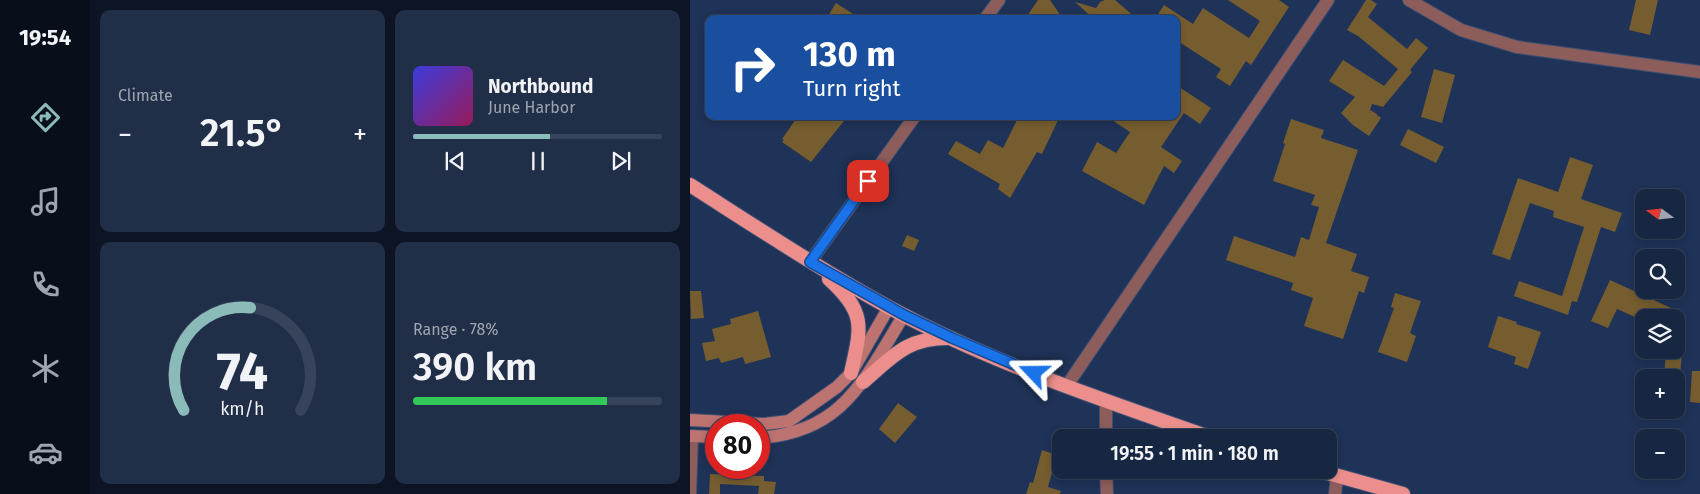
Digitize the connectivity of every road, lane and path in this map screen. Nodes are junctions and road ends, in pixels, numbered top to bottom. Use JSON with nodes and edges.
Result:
{"nodes":[{"id":1,"x":999,"y":0,"type":"edge"},
{"id":2,"x":1328,"y":0,"type":"edge"},
{"id":3,"x":1408,"y":0,"type":"edge"},
{"id":4,"x":988,"y":15,"type":"edge"},
{"id":5,"x":1700,"y":72,"type":"edge"},
{"id":6,"x":912,"y":120,"type":"edge"},
{"id":7,"x":690,"y":185,"type":"edge"},
{"id":8,"x":810,"y":262,"type":"junction"},
{"id":9,"x":889,"y":307,"type":"junction"},
{"id":10,"x":904,"y":315,"type":"junction"},
{"id":11,"x":952,"y":338,"type":"junction"},
{"id":12,"x":851,"y":374,"type":"junction"},
{"id":13,"x":862,"y":382,"type":"junction"},
{"id":14,"x":1066,"y":387,"type":"junction"},
{"id":15,"x":1106,"y":401,"type":"junction"},
{"id":16,"x":690,"y":420,"type":"edge"},
{"id":17,"x":1106,"y":429,"type":"edge"},
{"id":18,"x":1186,"y":429,"type":"edge"},
{"id":19,"x":691,"y":436,"type":"edge"},
{"id":20,"x":705,"y":437,"type":"edge"},
{"id":21,"x":770,"y":437,"type":"edge"},
{"id":22,"x":1337,"y":476,"type":"edge"},
{"id":23,"x":1106,"y":479,"type":"edge"},
{"id":24,"x":1337,"y":479,"type":"edge"},
{"id":25,"x":690,"y":494,"type":"edge"},
{"id":26,"x":1107,"y":494,"type":"edge"},
{"id":27,"x":1335,"y":494,"type":"edge"},
{"id":28,"x":1403,"y":494,"type":"edge"}],
"edges":[{"from":1,"to":4,"type":"street"},
{"from":2,"to":14,"type":"street"},
{"from":3,"to":5,"type":"street"},
{"from":6,"to":8,"type":"street"},
{"from":7,"to":8,"type":"highway"},
{"from":8,"to":9,"type":"highway"},
{"from":8,"to":12,"type":"highway"},
{"from":9,"to":10,"type":"highway"},
{"from":9,"to":12,"type":"main road"},
{"from":10,"to":11,"type":"highway"},
{"from":10,"to":13,"type":"main road"},
{"from":11,"to":13,"type":"highway"},
{"from":11,"to":14,"type":"highway"},
{"from":12,"to":16,"type":"main road"},
{"from":13,"to":21,"type":"main road"},
{"from":14,"to":15,"type":"highway"},
{"from":15,"to":17,"type":"street"},
{"from":15,"to":18,"type":"highway"},
{"from":19,"to":20,"type":"main road"},
{"from":19,"to":25,"type":"street"},
{"from":22,"to":28,"type":"highway"},
{"from":23,"to":26,"type":"street"},
{"from":24,"to":27,"type":"street"}]}
